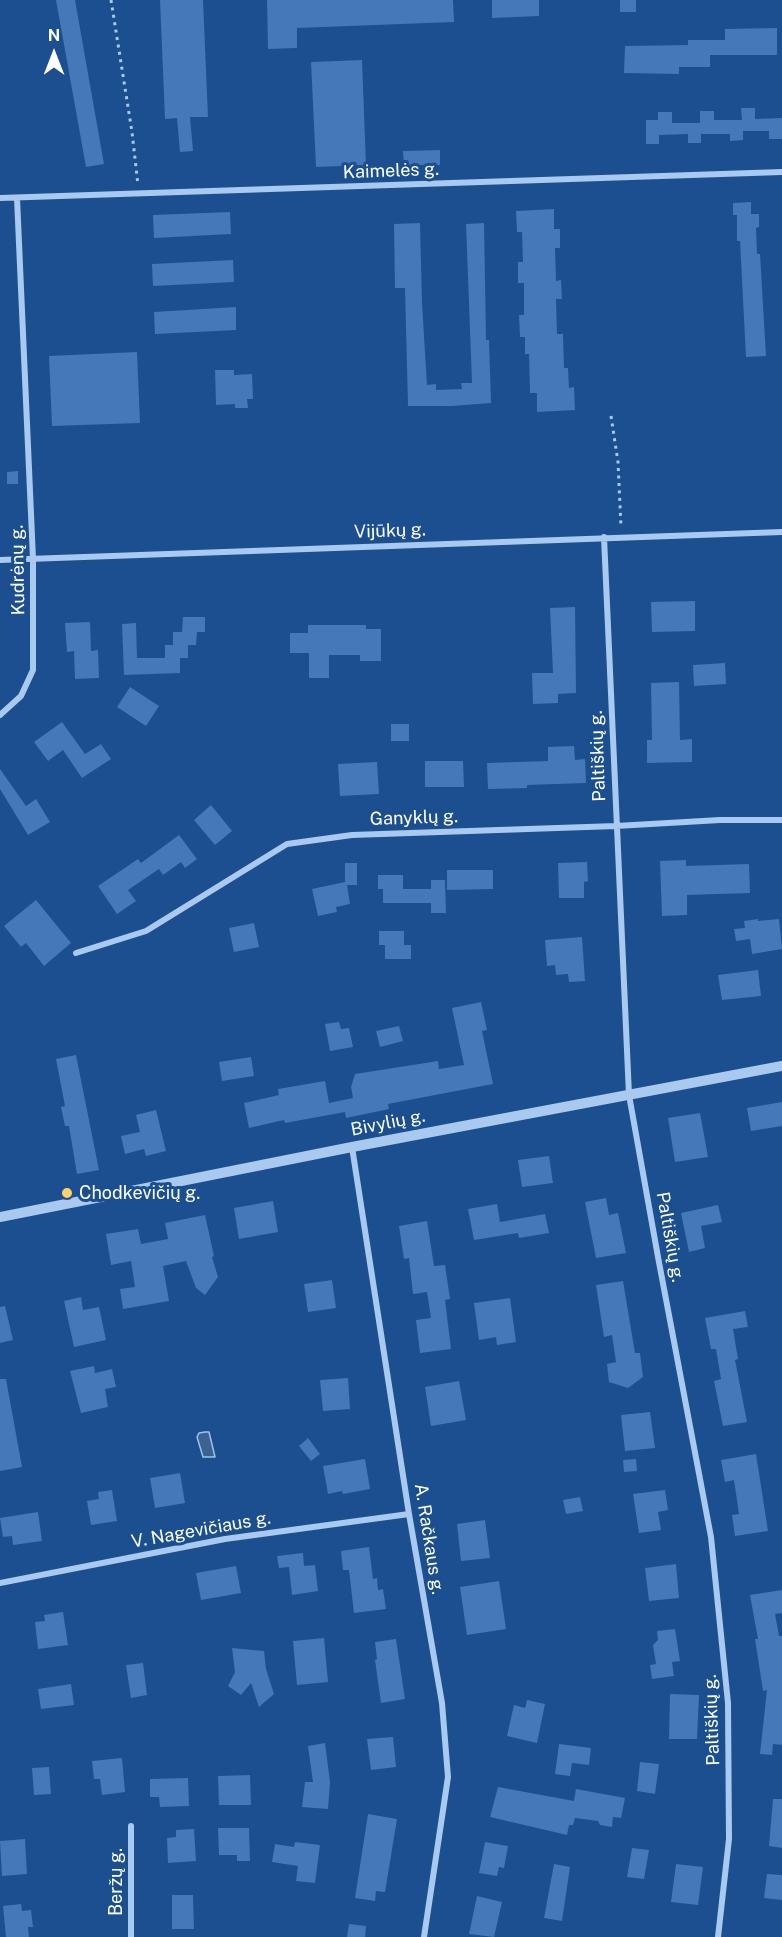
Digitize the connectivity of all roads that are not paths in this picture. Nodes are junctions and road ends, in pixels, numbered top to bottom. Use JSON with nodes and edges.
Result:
{"nodes":[{"id":1,"x":782,"y":171,"type":"edge"},
{"id":2,"x":0,"y":198,"type":"edge"},
{"id":3,"x":17,"y":198,"type":"junction"},
{"id":4,"x":782,"y":531,"type":"edge"},
{"id":5,"x":604,"y":537,"type":"junction"},
{"id":6,"x":0,"y":560,"type":"edge"},
{"id":7,"x":33,"y":560,"type":"junction"},
{"id":8,"x":0,"y":715,"type":"edge"},
{"id":9,"x":782,"y":820,"type":"edge"},
{"id":10,"x":616,"y":826,"type":"junction"},
{"id":11,"x":76,"y":952,"type":"dead end"},
{"id":12,"x":782,"y":1066,"type":"edge"},
{"id":13,"x":629,"y":1095,"type":"junction"},
{"id":14,"x":352,"y":1147,"type":"junction"},
{"id":15,"x":0,"y":1217,"type":"edge"},
{"id":16,"x":409,"y":1514,"type":"junction"},
{"id":17,"x":0,"y":1582,"type":"edge"},
{"id":18,"x":131,"y":1826,"type":"dead end"},
{"id":19,"x":131,"y":1937,"type":"edge"},
{"id":20,"x":424,"y":1937,"type":"edge"},
{"id":21,"x":717,"y":1937,"type":"edge"}],
"edges":[{"from":1,"to":3,"type":"street","name":"Kaimelės g."},
{"from":2,"to":3,"type":"street","name":"Kaimelės g."},
{"from":3,"to":7,"type":"street","name":"Kudrėnų g."},
{"from":4,"to":5,"type":"street","name":"Vijūkų g."},
{"from":5,"to":7,"type":"street","name":"Vijūkų g."},
{"from":5,"to":10,"type":"street","name":"Paltiškių g."},
{"from":6,"to":7,"type":"street","name":"Vijūkų g."},
{"from":7,"to":8,"type":"street","name":"Kudrėnų g."},
{"from":9,"to":10,"type":"street","name":"Ganyklų g."},
{"from":10,"to":11,"type":"street","name":"Ganyklų g."},
{"from":10,"to":13,"type":"street","name":"Paltiškių g."},
{"from":12,"to":13,"type":"street","name":"Bivylių g."},
{"from":13,"to":14,"type":"street","name":"Bivylių g."},
{"from":13,"to":21,"type":"street","name":"Paltiškių g."},
{"from":14,"to":15,"type":"street","name":"Bivylių g."},
{"from":14,"to":16,"type":"street","name":"A. Račkaus g."},
{"from":16,"to":17,"type":"street","name":"V. Nagevičiaus g."},
{"from":16,"to":20,"type":"street","name":"A. Račkaus g."},
{"from":18,"to":19,"type":"street","name":"Beržų g."}]}
